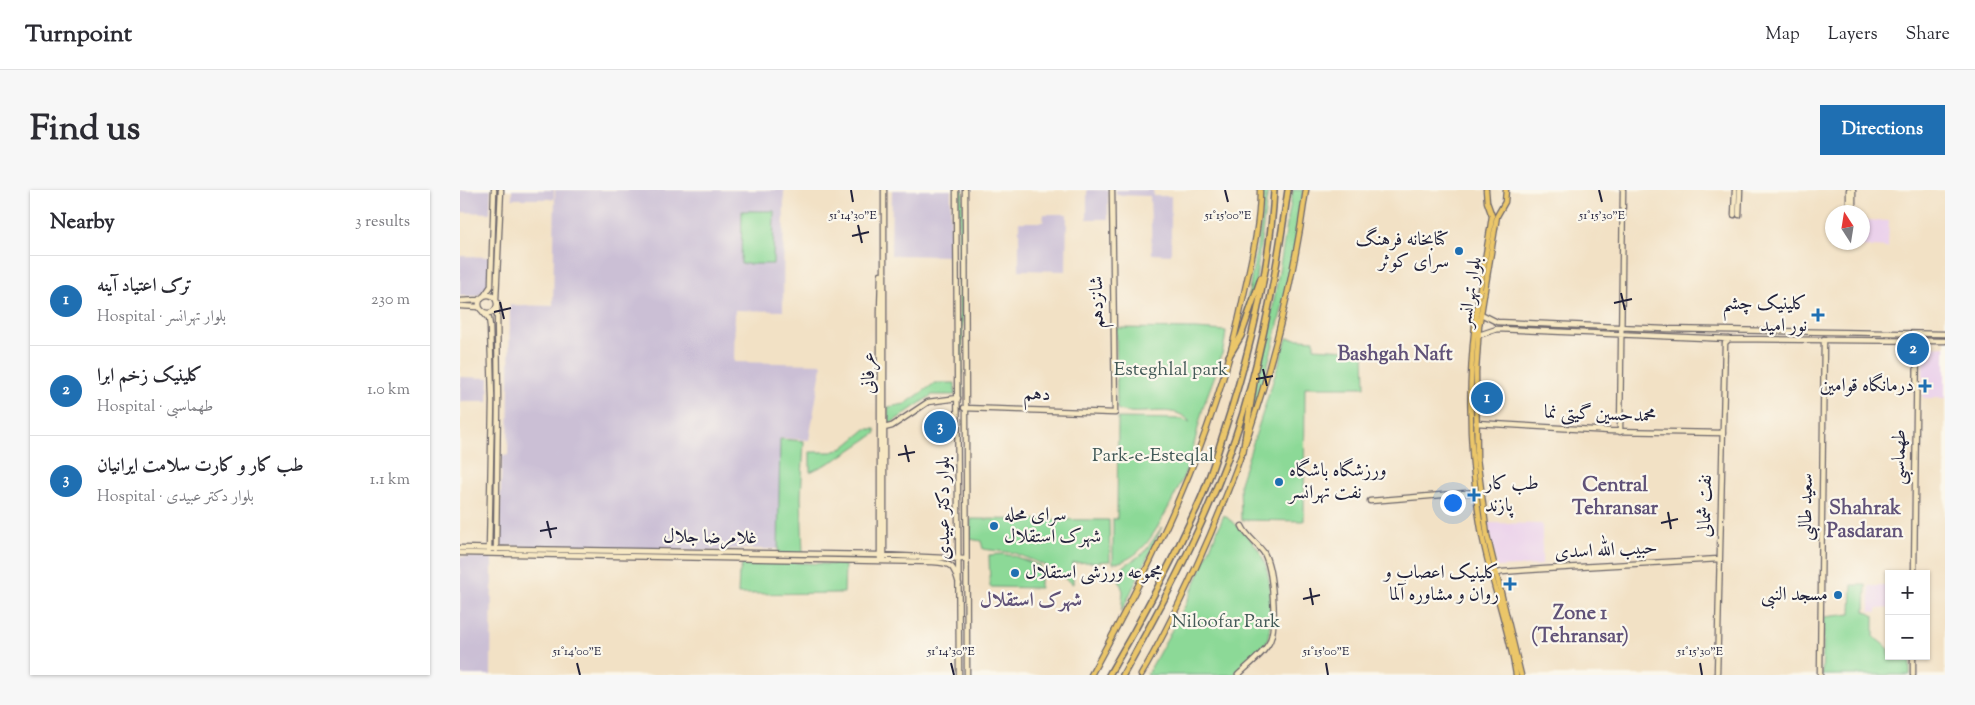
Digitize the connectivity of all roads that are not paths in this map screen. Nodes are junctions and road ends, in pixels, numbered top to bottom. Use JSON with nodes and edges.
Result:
{"nodes":[{"id":1,"x":494,"y":190,"type":"edge"},
{"id":2,"x":501,"y":190,"type":"edge"},
{"id":3,"x":884,"y":190,"type":"edge"},
{"id":4,"x":956,"y":190,"type":"edge"},
{"id":5,"x":965,"y":190,"type":"edge"},
{"id":6,"x":1112,"y":190,"type":"edge"},
{"id":7,"x":1260,"y":190,"type":"edge"},
{"id":8,"x":1274,"y":190,"type":"edge"},
{"id":9,"x":1288,"y":190,"type":"edge"},
{"id":10,"x":1306,"y":190,"type":"edge"},
{"id":11,"x":1486,"y":190,"type":"edge"},
{"id":12,"x":1506,"y":190,"type":"edge"},
{"id":13,"x":1624,"y":190,"type":"edge"},
{"id":14,"x":1735,"y":190,"type":"edge"},
{"id":15,"x":1740,"y":190,"type":"edge"},
{"id":16,"x":1849,"y":190,"type":"edge"},
{"id":17,"x":1853,"y":190,"type":"edge"},
{"id":18,"x":1849,"y":205,"type":"edge"},
{"id":19,"x":1853,"y":205,"type":"edge"},
{"id":20,"x":1491,"y":210,"type":"junction"},
{"id":21,"x":1500,"y":210,"type":"junction"},
{"id":22,"x":1265,"y":271,"type":"junction"},
{"id":23,"x":484,"y":296,"type":"junction"},
{"id":24,"x":480,"y":300,"type":"junction"},
{"id":25,"x":496,"y":300,"type":"junction"},
{"id":26,"x":460,"y":301,"type":"edge"},
{"id":27,"x":460,"y":306,"type":"edge"},
{"id":28,"x":497,"y":306,"type":"junction"},
{"id":29,"x":479,"y":307,"type":"junction"},
{"id":30,"x":483,"y":312,"type":"junction"},
{"id":31,"x":1481,"y":314,"type":"junction"},
{"id":32,"x":1520,"y":323,"type":"junction"},
{"id":33,"x":1622,"y":328,"type":"junction"},
{"id":34,"x":1519,"y":330,"type":"junction"},
{"id":35,"x":1825,"y":332,"type":"junction"},
{"id":36,"x":1943,"y":334,"type":"edge"},
{"id":37,"x":1479,"y":335,"type":"junction"},
{"id":38,"x":1622,"y":335,"type":"junction"},
{"id":39,"x":1729,"y":339,"type":"junction"},
{"id":40,"x":1824,"y":340,"type":"junction"},
{"id":41,"x":1917,"y":341,"type":"junction"},
{"id":42,"x":1942,"y":341,"type":"edge"},
{"id":43,"x":1229,"y":356,"type":"junction"},
{"id":44,"x":1258,"y":358,"type":"junction"},
{"id":45,"x":958,"y":398,"type":"junction"},
{"id":46,"x":492,"y":400,"type":"junction"},
{"id":47,"x":498,"y":401,"type":"junction"},
{"id":48,"x":958,"y":408,"type":"junction"},
{"id":49,"x":966,"y":408,"type":"junction"},
{"id":50,"x":1115,"y":413,"type":"joint"},
{"id":51,"x":1476,"y":423,"type":"junction"},
{"id":52,"x":884,"y":428,"type":"junction"},
{"id":53,"x":1620,"y":432,"type":"junction"},
{"id":54,"x":1723,"y":433,"type":"junction"},
{"id":55,"x":1243,"y":452,"type":"junction"},
{"id":56,"x":1478,"y":492,"type":"junction"},
{"id":57,"x":1370,"y":501,"type":"dead end"},
{"id":58,"x":1242,"y":526,"type":"dead end"},
{"id":59,"x":460,"y":548,"type":"edge"},
{"id":60,"x":496,"y":548,"type":"junction"},
{"id":61,"x":489,"y":551,"type":"junction"},
{"id":62,"x":460,"y":553,"type":"edge"},
{"id":63,"x":882,"y":558,"type":"junction"},
{"id":64,"x":959,"y":558,"type":"junction"},
{"id":65,"x":966,"y":559,"type":"junction"},
{"id":66,"x":1720,"y":559,"type":"junction"},
{"id":67,"x":1914,"y":570,"type":"edge"},
{"id":68,"x":1502,"y":572,"type":"junction"},
{"id":69,"x":1494,"y":574,"type":"junction"},
{"id":70,"x":959,"y":584,"type":"junction"},
{"id":71,"x":1913,"y":660,"type":"edge"},
{"id":72,"x":959,"y":675,"type":"edge"},
{"id":73,"x":967,"y":675,"type":"edge"},
{"id":74,"x":1091,"y":675,"type":"edge"},
{"id":75,"x":1109,"y":675,"type":"edge"},
{"id":76,"x":1123,"y":675,"type":"edge"},
{"id":77,"x":1143,"y":675,"type":"edge"},
{"id":78,"x":1238,"y":675,"type":"edge"},
{"id":79,"x":1516,"y":675,"type":"edge"},
{"id":80,"x":1521,"y":675,"type":"edge"},
{"id":81,"x":1717,"y":675,"type":"edge"},
{"id":82,"x":1820,"y":675,"type":"edge"},
{"id":83,"x":1913,"y":675,"type":"edge"}],
"edges":[{"from":1,"to":23,"type":"street"},
{"from":2,"to":25,"type":"street"},
{"from":3,"to":52,"type":"street","name":"عرفانی"},
{"from":3,"to":63,"type":"street","name":"عرفانی"},
{"from":4,"to":45,"type":"street","name":"بلوار دکتر عبیدی"},
{"from":5,"to":49,"type":"street","name":"بلوار دکتر عبیدی"},
{"from":6,"to":50,"type":"street","name":"شانزدهم"},
{"from":7,"to":43,"type":"main road"},
{"from":8,"to":22,"type":"highway"},
{"from":9,"to":44,"type":"highway"},
{"from":10,"to":55,"type":"main road"},
{"from":11,"to":20,"type":"main road","name":"بلوار تهرانسر"},
{"from":12,"to":21,"type":"main road","name":"بلوار تهرانسر"},
{"from":13,"to":33,"type":"street"},
{"from":14,"to":15,"type":"street"},
{"from":16,"to":18,"type":"street"},
{"from":17,"to":19,"type":"street"},
{"from":20,"to":21,"type":"main road"},
{"from":20,"to":56,"type":"main road","name":"بلوار تهرانسر"},
{"from":21,"to":31,"type":"main road","name":"بلوار تهرانسر"},
{"from":22,"to":43,"type":"highway"},
{"from":22,"to":75,"type":"highway"},
{"from":23,"to":24,"type":"street"},
{"from":23,"to":25,"type":"street"},
{"from":24,"to":26,"type":"street"},
{"from":24,"to":29,"type":"street"},
{"from":25,"to":28,"type":"street"},
{"from":27,"to":29,"type":"street"},
{"from":28,"to":30,"type":"street"},
{"from":28,"to":47,"type":"street"},
{"from":29,"to":30,"type":"street"},
{"from":30,"to":46,"type":"street"},
{"from":31,"to":32,"type":"street"},
{"from":31,"to":37,"type":"main road","name":"بلوار تهرانسر"},
{"from":32,"to":33,"type":"street"},
{"from":32,"to":34,"type":"street"},
{"from":33,"to":35,"type":"street"},
{"from":33,"to":38,"type":"street"},
{"from":34,"to":37,"type":"street"},
{"from":34,"to":38,"type":"street"},
{"from":35,"to":36,"type":"street"},
{"from":35,"to":40,"type":"street","name":"سعید طالبی"},
{"from":36,"to":42,"type":"street"},
{"from":37,"to":51,"type":"main road","name":"بلوار تهرانسر"},
{"from":38,"to":39,"type":"street"},
{"from":38,"to":53,"type":"street"},
{"from":39,"to":40,"type":"street"},
{"from":39,"to":54,"type":"street","name":"نفت شمالی"},
{"from":40,"to":41,"type":"street"},
{"from":40,"to":82,"type":"street","name":"سعید طالبی"},
{"from":41,"to":42,"type":"street"},
{"from":41,"to":67,"type":"street","name":"طهماسبی"},
{"from":43,"to":74,"type":"main road"},
{"from":44,"to":55,"type":"highway"},
{"from":44,"to":76,"type":"highway"},
{"from":45,"to":48,"type":"street","name":"بلوار دکتر عبیدی"},
{"from":45,"to":52,"type":"street"},
{"from":46,"to":47,"type":"street"},
{"from":46,"to":61,"type":"street"},
{"from":47,"to":60,"type":"street"},
{"from":48,"to":49,"type":"street","name":"دهم"},
{"from":48,"to":64,"type":"street","name":"بلوار دکتر عبیدی"},
{"from":49,"to":50,"type":"street","name":"دهم"},
{"from":49,"to":65,"type":"street","name":"بلوار دکتر عبیدی"},
{"from":51,"to":53,"type":"street","name":"محمدحسین گیتی نما"},
{"from":51,"to":56,"type":"main road","name":"بلوار تهرانسر"},
{"from":52,"to":63,"type":"street","name":"عرفانی"},
{"from":53,"to":54,"type":"street","name":"محمدحسین گیتی نما"},
{"from":54,"to":66,"type":"street","name":"نفت شمالی"},
{"from":55,"to":77,"type":"main road"},
{"from":56,"to":57,"type":"street"},
{"from":56,"to":69,"type":"main road","name":"بلوار تهرانسر"},
{"from":58,"to":78,"type":"street"},
{"from":59,"to":61,"type":"street","name":"غلامرضا جلال"},
{"from":60,"to":61,"type":"street","name":"غلامرضا جلال"},
{"from":60,"to":63,"type":"street","name":"غلامرضا جلال"},
{"from":61,"to":62,"type":"street","name":"غلامرضا جلال"},
{"from":63,"to":64,"type":"street","name":"غلامرضا جلال"},
{"from":63,"to":70,"type":"street","name":"غلامرضا جلال"},
{"from":64,"to":65,"type":"street","name":"غلامرضا جلال"},
{"from":64,"to":70,"type":"street","name":"بلوار دکتر عبیدی"},
{"from":65,"to":73,"type":"street","name":"بلوار دکتر عبیدی"},
{"from":66,"to":68,"type":"street","name":"حبیب الله اسدی"},
{"from":66,"to":81,"type":"street","name":"نفت شمالی"},
{"from":68,"to":69,"type":"street"},
{"from":68,"to":69,"type":"street","name":"حبیب الله اسدی"},
{"from":68,"to":69,"type":"street"},
{"from":69,"to":79,"type":"main road","name":"بلوار تهرانسر"},
{"from":69,"to":80,"type":"main road","name":"بلوار تهرانسر"},
{"from":70,"to":72,"type":"street","name":"بلوار دکتر عبیدی"},
{"from":71,"to":83,"type":"street"}]}
